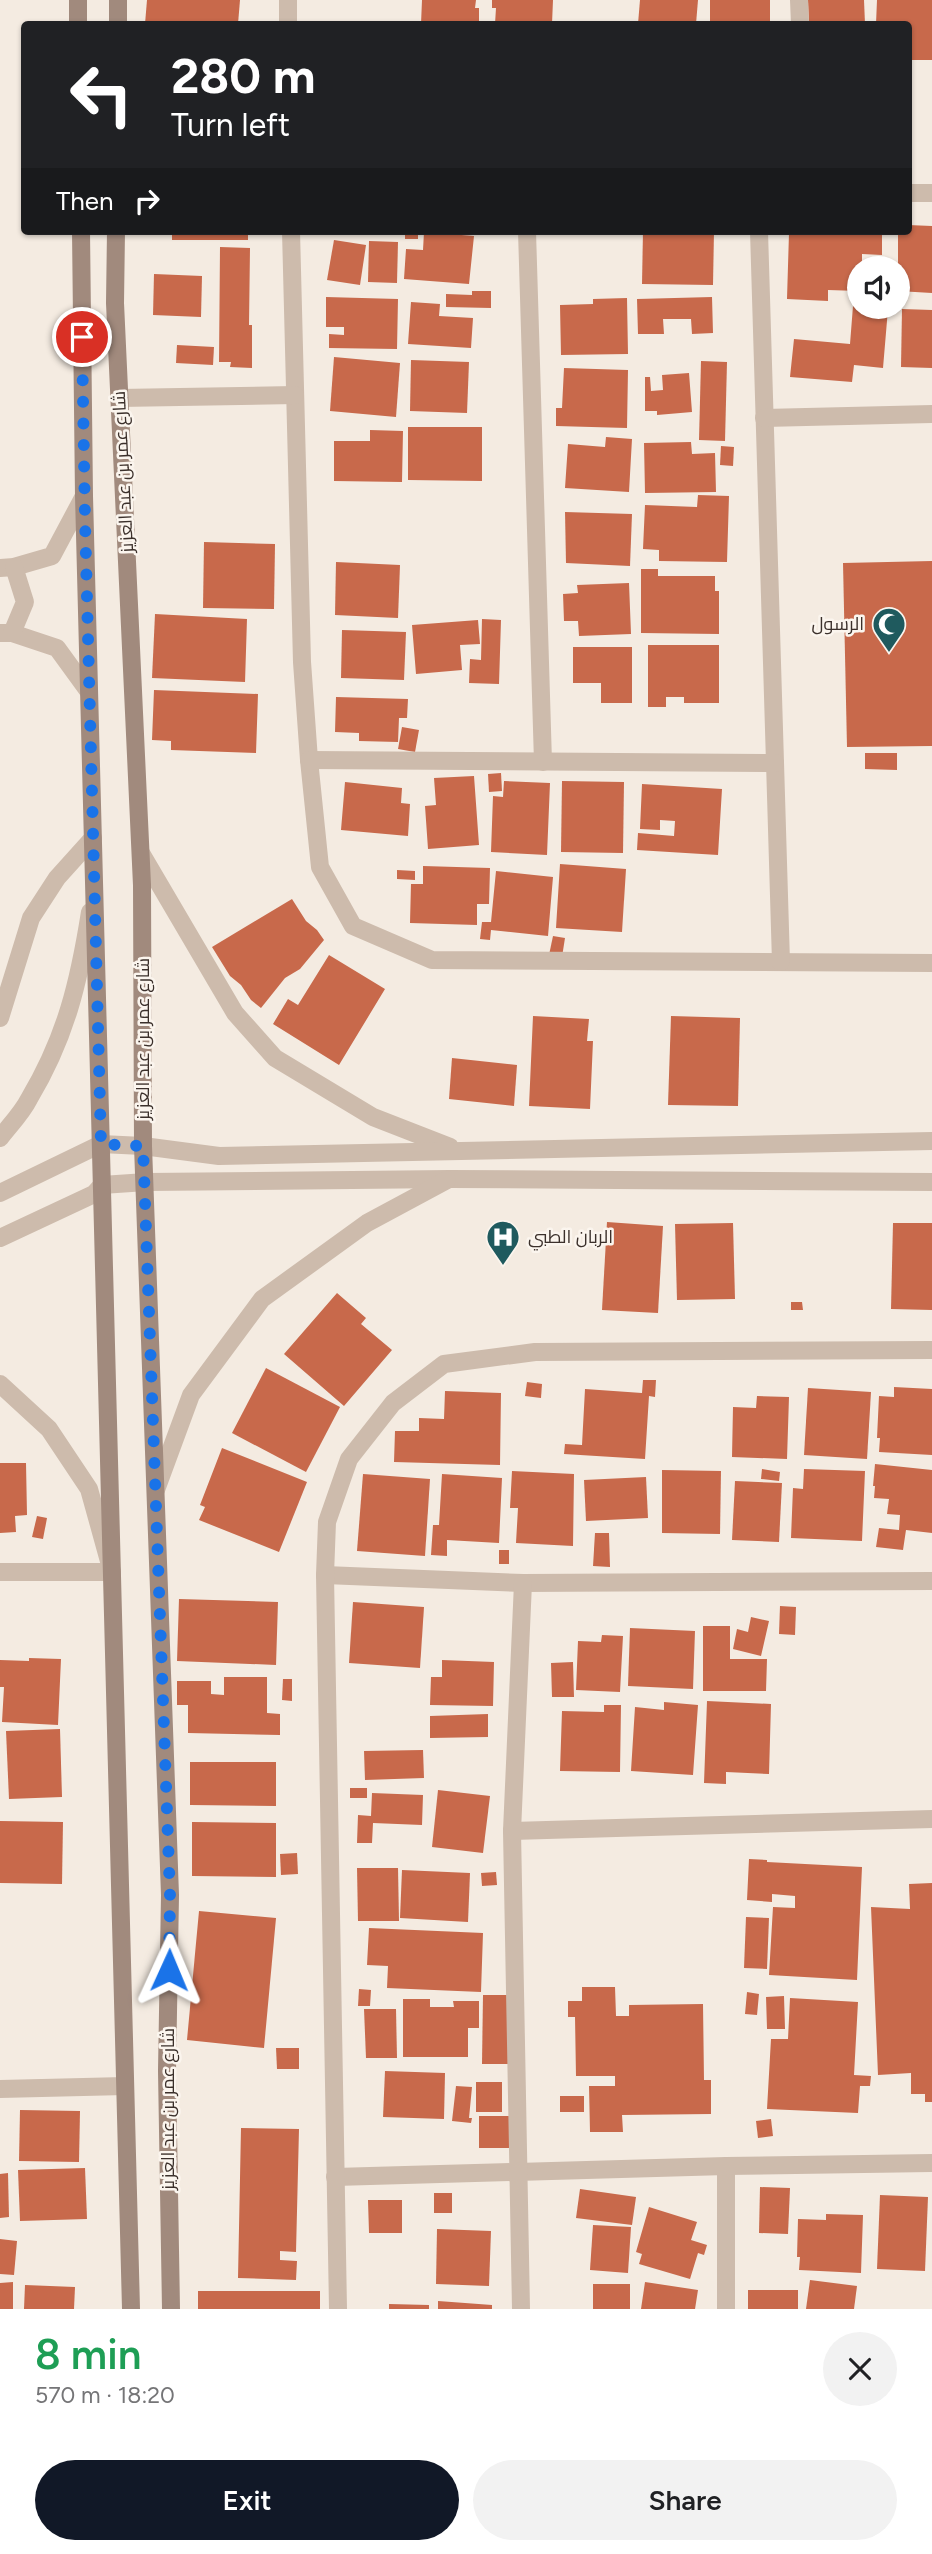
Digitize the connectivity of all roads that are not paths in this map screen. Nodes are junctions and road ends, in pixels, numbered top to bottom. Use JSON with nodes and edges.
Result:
{"nodes":[{"id":1,"x":78,"y":0,"type":"edge"},
{"id":2,"x":118,"y":0,"type":"edge"},
{"id":3,"x":288,"y":0,"type":"edge"},
{"id":4,"x":799,"y":0,"type":"edge"},
{"id":5,"x":78,"y":21,"type":"edge"},
{"id":6,"x":118,"y":21,"type":"edge"},
{"id":7,"x":288,"y":21,"type":"edge"},
{"id":8,"x":800,"y":21,"type":"edge"},
{"id":9,"x":912,"y":193,"type":"edge"},
{"id":10,"x":932,"y":193,"type":"edge"},
{"id":11,"x":81,"y":235,"type":"edge"},
{"id":12,"x":116,"y":235,"type":"edge"},
{"id":13,"x":291,"y":235,"type":"edge"},
{"id":14,"x":527,"y":235,"type":"edge"},
{"id":15,"x":759,"y":235,"type":"edge"},
{"id":16,"x":295,"y":395,"type":"junction"},
{"id":17,"x":119,"y":398,"type":"junction"},
{"id":18,"x":932,"y":414,"type":"edge"},
{"id":19,"x":764,"y":418,"type":"junction"},
{"id":20,"x":84,"y":496,"type":"junction"},
{"id":21,"x":7,"y":568,"type":"edge"},
{"id":22,"x":6,"y":633,"type":"edge"},
{"id":23,"x":89,"y":692,"type":"junction"},
{"id":24,"x":309,"y":760,"type":"junction"},
{"id":25,"x":543,"y":762,"type":"junction"},
{"id":26,"x":775,"y":763,"type":"junction"},
{"id":27,"x":93,"y":838,"type":"junction"},
{"id":28,"x":141,"y":853,"type":"junction"},
{"id":29,"x":94,"y":884,"type":"junction"},
{"id":30,"x":781,"y":962,"type":"junction"},
{"id":31,"x":932,"y":963,"type":"edge"},
{"id":32,"x":0,"y":1018,"type":"edge"},
{"id":33,"x":0,"y":1138,"type":"edge"},
{"id":34,"x":932,"y":1141,"type":"edge"},
{"id":35,"x":101,"y":1144,"type":"junction"},
{"id":36,"x":143,"y":1146,"type":"junction"},
{"id":37,"x":460,"y":1151,"type":"junction"},
{"id":38,"x":450,"y":1179,"type":"junction"},
{"id":39,"x":932,"y":1181,"type":"edge"},
{"id":40,"x":146,"y":1182,"type":"junction"},
{"id":41,"x":102,"y":1185,"type":"junction"},
{"id":42,"x":0,"y":1194,"type":"edge"},
{"id":43,"x":0,"y":1238,"type":"edge"},
{"id":44,"x":932,"y":1350,"type":"edge"},
{"id":45,"x":0,"y":1384,"type":"edge"},
{"id":46,"x":156,"y":1490,"type":"junction"},
{"id":47,"x":0,"y":1572,"type":"edge"},
{"id":48,"x":112,"y":1572,"type":"junction"},
{"id":49,"x":325,"y":1575,"type":"junction"},
{"id":50,"x":932,"y":1581,"type":"edge"},
{"id":51,"x":523,"y":1583,"type":"junction"},
{"id":52,"x":932,"y":1819,"type":"edge"},
{"id":53,"x":512,"y":1831,"type":"junction"},
{"id":54,"x":125,"y":2086,"type":"junction"},
{"id":55,"x":0,"y":2089,"type":"edge"},
{"id":56,"x":932,"y":2163,"type":"edge"},
{"id":57,"x":726,"y":2166,"type":"junction"},
{"id":58,"x":519,"y":2174,"type":"junction"},
{"id":59,"x":335,"y":2178,"type":"junction"},
{"id":60,"x":131,"y":2309,"type":"edge"},
{"id":61,"x":171,"y":2309,"type":"edge"},
{"id":62,"x":338,"y":2309,"type":"edge"},
{"id":63,"x":522,"y":2309,"type":"edge"},
{"id":64,"x":726,"y":2309,"type":"edge"}],
"edges":[{"from":1,"to":5,"type":"main road"},
{"from":2,"to":6,"type":"main road"},
{"from":3,"to":7,"type":"street"},
{"from":4,"to":8,"type":"street"},
{"from":9,"to":10,"type":"street"},
{"from":11,"to":20,"type":"main road","name":"شارع عمر بن عبد العزيز"},
{"from":12,"to":17,"type":"main road","name":"شارع عمر بن عبد العزيز"},
{"from":13,"to":16,"type":"street"},
{"from":14,"to":25,"type":"street"},
{"from":15,"to":19,"type":"street"},
{"from":16,"to":17,"type":"street"},
{"from":16,"to":24,"type":"street"},
{"from":17,"to":28,"type":"main road","name":"شارع عمر بن عبد العزيز"},
{"from":18,"to":19,"type":"street"},
{"from":19,"to":26,"type":"street"},
{"from":20,"to":21,"type":"street"},
{"from":20,"to":23,"type":"main road","name":"شارع عمر بن عبد العزيز"},
{"from":21,"to":22,"type":"street"},
{"from":22,"to":23,"type":"street"},
{"from":23,"to":27,"type":"main road","name":"شارع عمر بن عبد العزيز"},
{"from":24,"to":25,"type":"street"},
{"from":24,"to":30,"type":"street"},
{"from":25,"to":26,"type":"street"},
{"from":26,"to":30,"type":"street"},
{"from":27,"to":29,"type":"main road","name":"شارع عمر بن عبد العزيز"},
{"from":27,"to":32,"type":"street"},
{"from":28,"to":36,"type":"main road","name":"شارع عمر بن عبد العزيز"},
{"from":28,"to":37,"type":"street"},
{"from":29,"to":33,"type":"street"},
{"from":29,"to":35,"type":"main road","name":"شارع عمر بن عبد العزيز"},
{"from":30,"to":31,"type":"street"},
{"from":34,"to":37,"type":"street"},
{"from":35,"to":36,"type":"street"},
{"from":35,"to":41,"type":"main road","name":"شارع عمر بن عبد العزيز"},
{"from":35,"to":42,"type":"street"},
{"from":36,"to":37,"type":"street"},
{"from":36,"to":40,"type":"main road","name":"شارع عمر بن عبد العزيز"},
{"from":38,"to":39,"type":"street"},
{"from":38,"to":40,"type":"street"},
{"from":38,"to":46,"type":"street"},
{"from":40,"to":41,"type":"street"},
{"from":40,"to":46,"type":"main road","name":"شارع عمر بن عبد العزيز"},
{"from":41,"to":43,"type":"street"},
{"from":41,"to":48,"type":"main road","name":"شارع عمر بن عبد العزيز"},
{"from":44,"to":49,"type":"street"},
{"from":45,"to":48,"type":"street"},
{"from":46,"to":61,"type":"main road","name":"شارع عمر بن عبد العزيز"},
{"from":47,"to":48,"type":"street"},
{"from":48,"to":54,"type":"main road","name":"شارع عمر بن عبد العزيز"},
{"from":49,"to":51,"type":"street"},
{"from":49,"to":59,"type":"street"},
{"from":50,"to":51,"type":"street"},
{"from":51,"to":53,"type":"street"},
{"from":52,"to":53,"type":"street"},
{"from":53,"to":58,"type":"street"},
{"from":54,"to":55,"type":"street"},
{"from":54,"to":60,"type":"main road","name":"شارع عمر بن عبد العزيز"},
{"from":56,"to":57,"type":"street"},
{"from":57,"to":58,"type":"street"},
{"from":57,"to":64,"type":"street"},
{"from":58,"to":59,"type":"street"},
{"from":58,"to":63,"type":"street"},
{"from":59,"to":62,"type":"street"}]}
